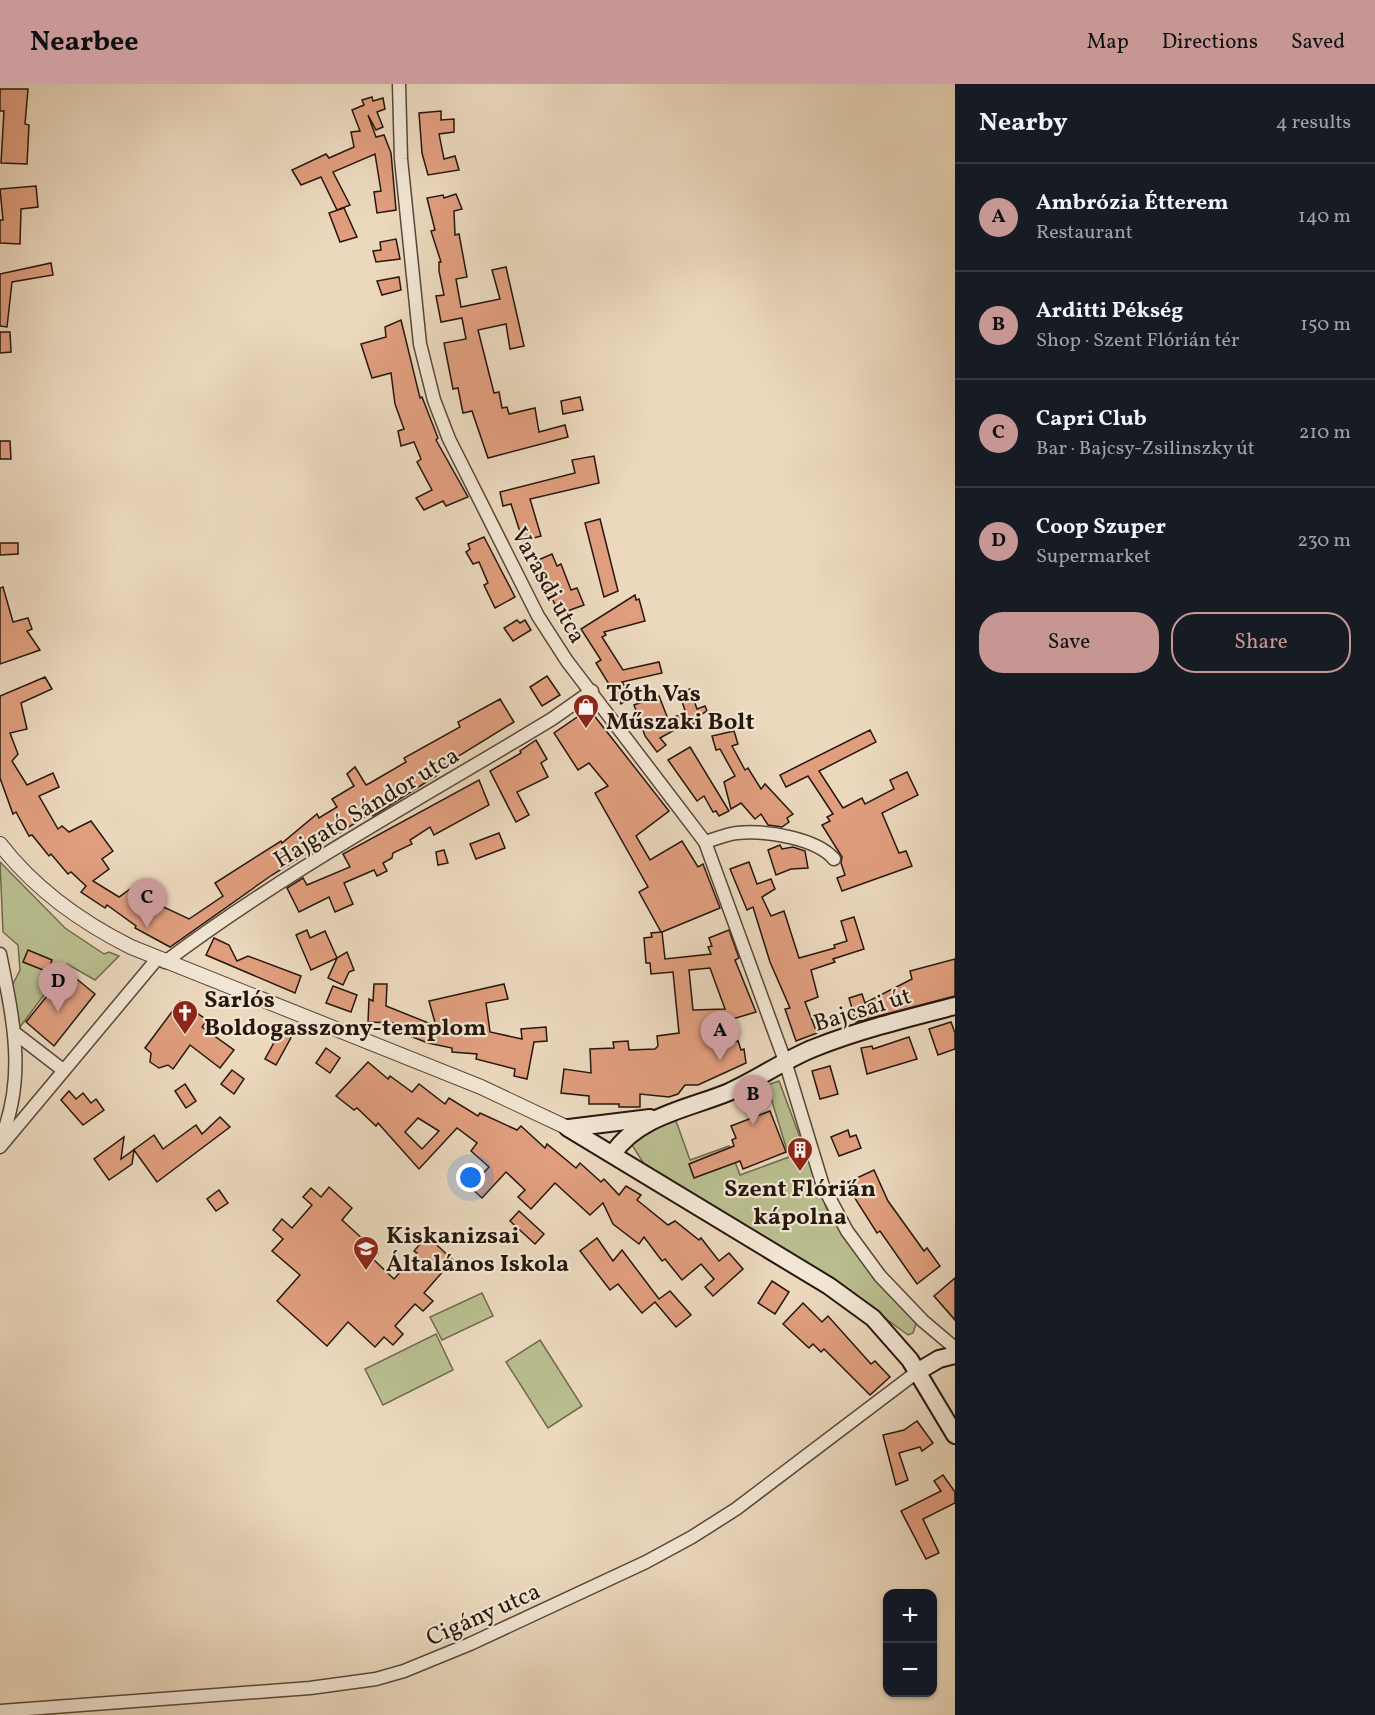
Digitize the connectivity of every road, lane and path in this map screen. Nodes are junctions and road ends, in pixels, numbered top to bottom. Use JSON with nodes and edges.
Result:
{"nodes":[{"id":1,"x":399,"y":84,"type":"edge"},
{"id":2,"x":592,"y":691,"type":"junction"},
{"id":3,"x":705,"y":842,"type":"junction"},
{"id":4,"x":0,"y":845,"type":"edge"},
{"id":5,"x":834,"y":859,"type":"dead end"},
{"id":6,"x":0,"y":954,"type":"edge"},
{"id":7,"x":161,"y":961,"type":"junction"},
{"id":8,"x":4,"y":998,"type":"edge"},
{"id":9,"x":955,"y":1006,"type":"edge"},
{"id":10,"x":15,"y":1033,"type":"junction"},
{"id":11,"x":784,"y":1061,"type":"junction"},
{"id":12,"x":63,"y":1070,"type":"junction"},
{"id":13,"x":663,"y":1116,"type":"junction"},
{"id":14,"x":568,"y":1128,"type":"junction"},
{"id":15,"x":0,"y":1142,"type":"edge"},
{"id":16,"x":0,"y":1147,"type":"edge"},
{"id":17,"x":614,"y":1154,"type":"junction"},
{"id":18,"x":955,"y":1348,"type":"edge"},
{"id":19,"x":955,"y":1355,"type":"edge"},
{"id":20,"x":917,"y":1372,"type":"junction"},
{"id":21,"x":955,"y":1435,"type":"edge"},
{"id":22,"x":0,"y":1711,"type":"edge"}],
"edges":[{"from":1,"to":2,"type":"street","name":"Varasdi utca"},
{"from":2,"to":3,"type":"street","name":"Varasdi utca"},
{"from":2,"to":7,"type":"street","name":"Hajgató Sándor utca"},
{"from":3,"to":5,"type":"street"},
{"from":3,"to":11,"type":"street","name":"Varasdi utca"},
{"from":4,"to":7,"type":"street"},
{"from":6,"to":8,"type":"street"},
{"from":7,"to":12,"type":"street","name":"Hajgató Sándor utca"},
{"from":7,"to":14,"type":"street"},
{"from":8,"to":10,"type":"street"},
{"from":9,"to":11,"type":"main road","name":"Bajcsai út"},
{"from":10,"to":12,"type":"street"},
{"from":10,"to":15,"type":"street"},
{"from":11,"to":13,"type":"main road","name":"Bajcsai út"},
{"from":11,"to":18,"type":"street","name":"Varasdi utca"},
{"from":12,"to":16,"type":"street","name":"Hajgató Sándor utca"},
{"from":13,"to":14,"type":"main road"},
{"from":13,"to":17,"type":"main road"},
{"from":14,"to":17,"type":"main road"},
{"from":17,"to":20,"type":"main road"},
{"from":19,"to":20,"type":"main road"},
{"from":20,"to":21,"type":"main road"},
{"from":20,"to":22,"type":"street","name":"Cigány utca"}]}
